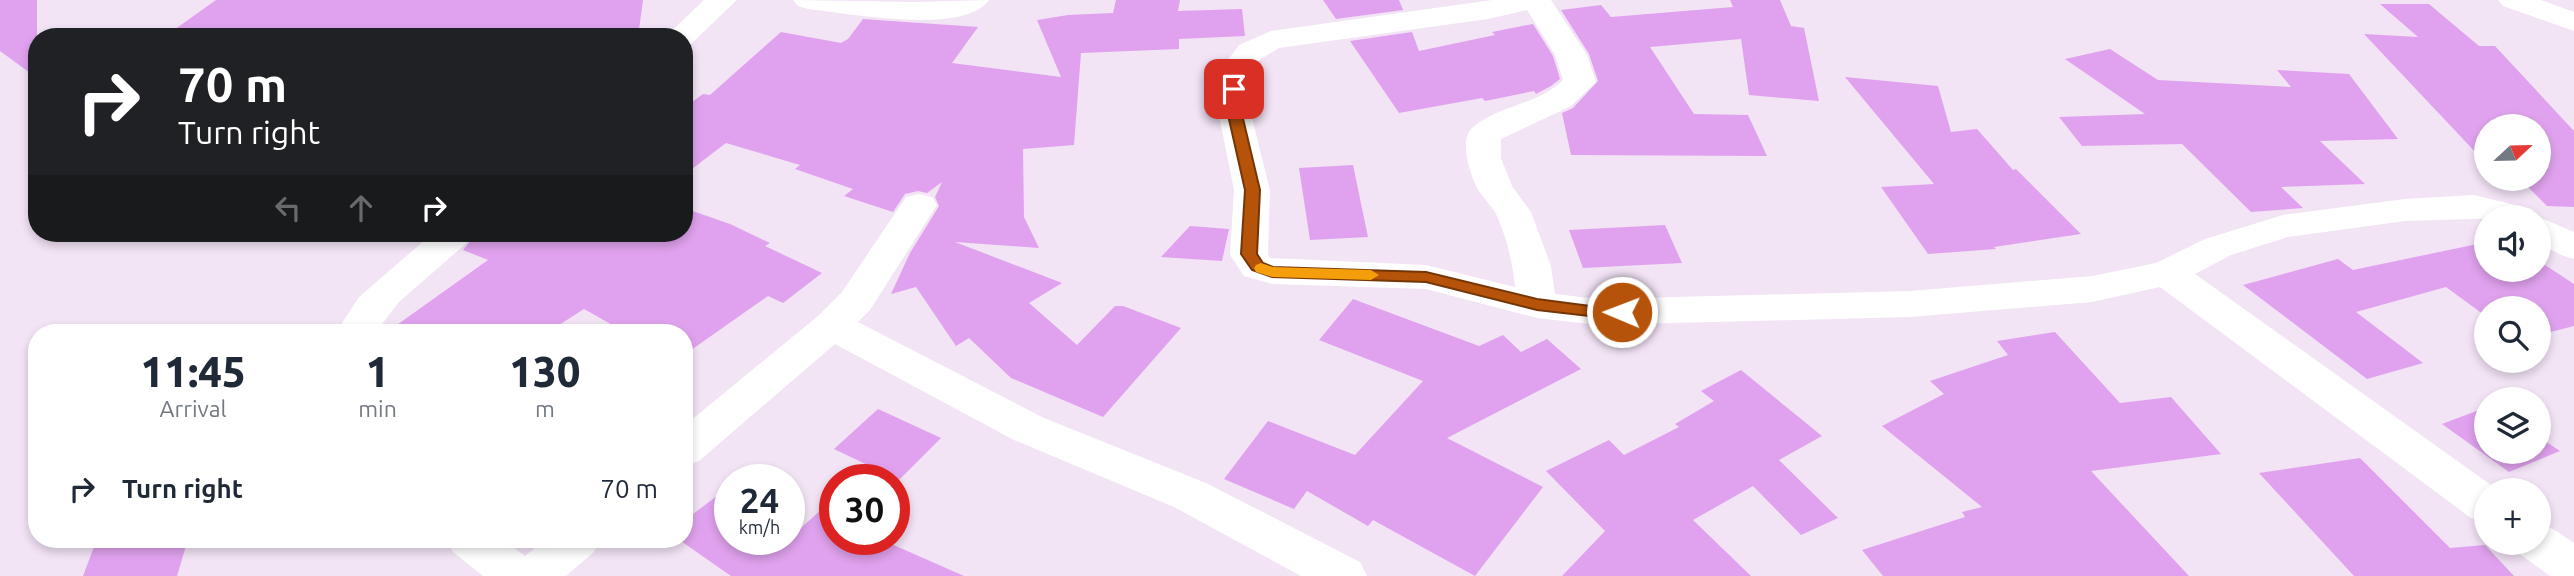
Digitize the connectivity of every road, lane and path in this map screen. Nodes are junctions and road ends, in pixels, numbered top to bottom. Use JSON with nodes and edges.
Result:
{"nodes":[{"id":1,"x":722,"y":0,"type":"edge"},
{"id":2,"x":808,"y":0,"type":"edge"},
{"id":3,"x":974,"y":0,"type":"edge"},
{"id":4,"x":1531,"y":0,"type":"edge"},
{"id":5,"x":1536,"y":0,"type":"edge"},
{"id":6,"x":2513,"y":0,"type":"edge"},
{"id":7,"x":2574,"y":22,"type":"edge"},
{"id":8,"x":690,"y":28,"type":"edge"},
{"id":9,"x":919,"y":205,"type":"dead end"},
{"id":10,"x":2474,"y":206,"type":"edge"},
{"id":11,"x":2551,"y":235,"type":"edge"},
{"id":12,"x":446,"y":242,"type":"edge"},
{"id":13,"x":2574,"y":247,"type":"edge"},
{"id":14,"x":2167,"y":273,"type":"junction"},
{"id":15,"x":1537,"y":305,"type":"junction"},
{"id":16,"x":359,"y":324,"type":"edge"},
{"id":17,"x":832,"y":326,"type":"junction"},
{"id":18,"x":693,"y":442,"type":"edge"},
{"id":19,"x":2474,"y":497,"type":"edge"},
{"id":20,"x":480,"y":548,"type":"edge"},
{"id":21,"x":567,"y":548,"type":"edge"},
{"id":22,"x":2551,"y":552,"type":"edge"},
{"id":23,"x":2574,"y":568,"type":"edge"},
{"id":24,"x":516,"y":576,"type":"edge"},
{"id":25,"x":534,"y":576,"type":"edge"},
{"id":26,"x":1343,"y":576,"type":"edge"}],
"edges":[{"from":1,"to":8,"type":"street"},
{"from":2,"to":3,"type":"street"},
{"from":4,"to":15,"type":"street"},
{"from":5,"to":15,"type":"street"},
{"from":6,"to":7,"type":"street"},
{"from":9,"to":17,"type":"street"},
{"from":10,"to":14,"type":"street"},
{"from":11,"to":13,"type":"street"},
{"from":12,"to":16,"type":"street"},
{"from":14,"to":15,"type":"street"},
{"from":14,"to":19,"type":"street"},
{"from":17,"to":18,"type":"street"},
{"from":17,"to":26,"type":"street"},
{"from":20,"to":24,"type":"street"},
{"from":21,"to":25,"type":"street"},
{"from":22,"to":23,"type":"street"}]}
